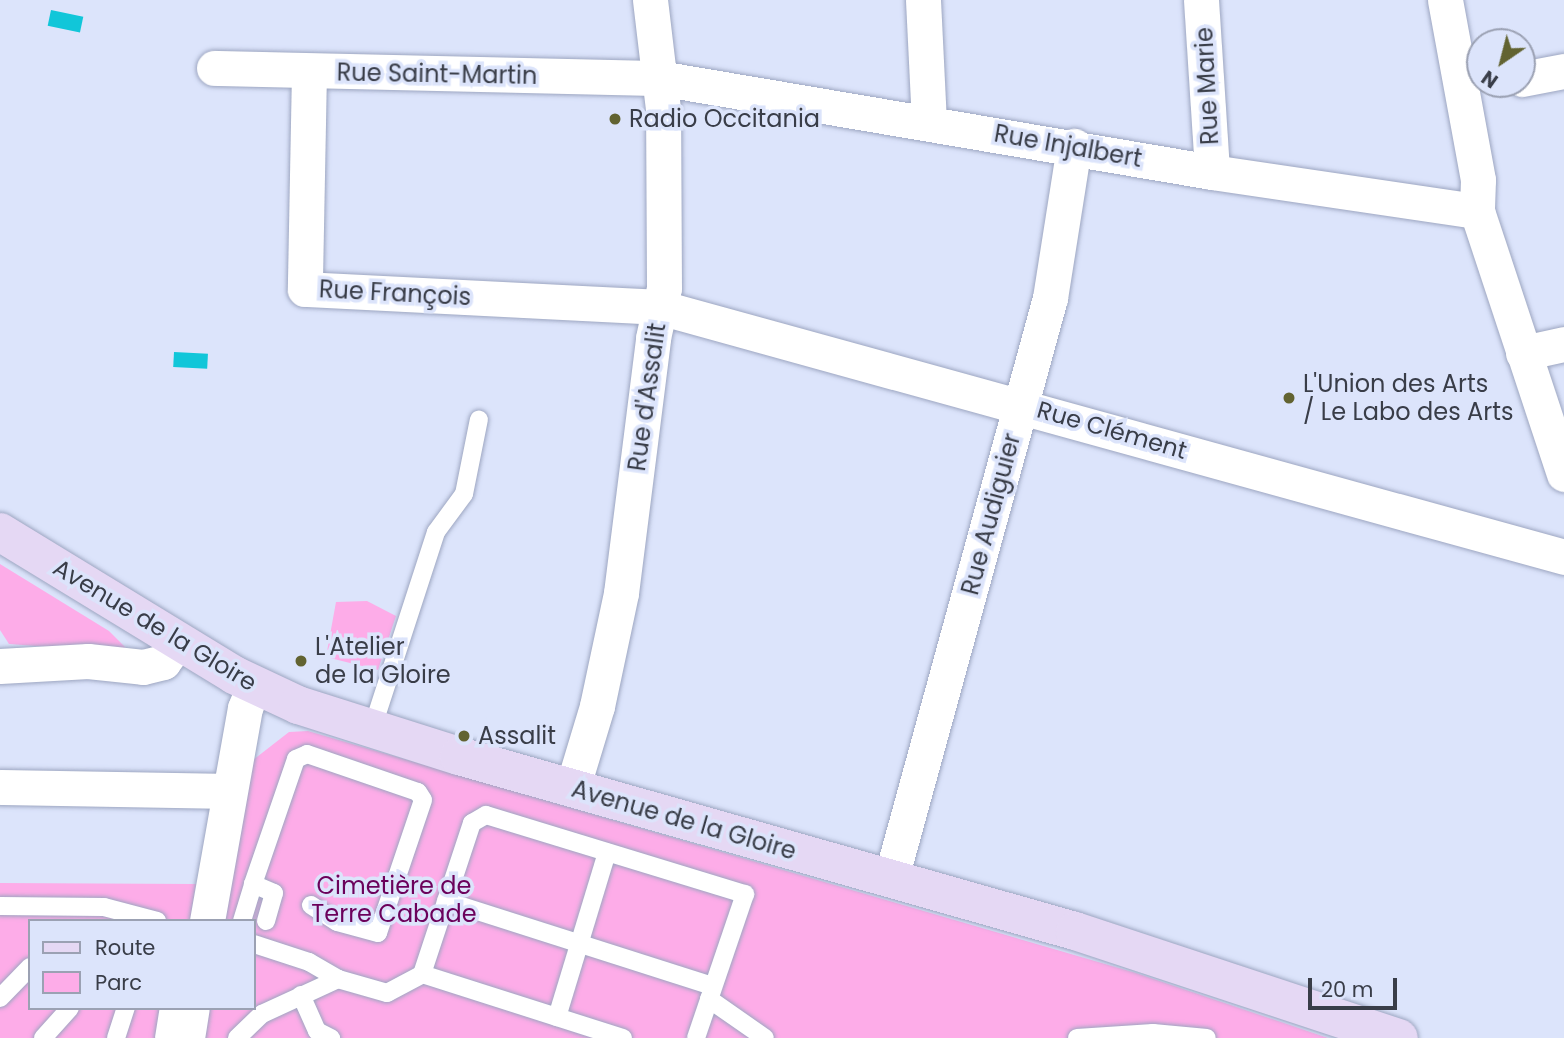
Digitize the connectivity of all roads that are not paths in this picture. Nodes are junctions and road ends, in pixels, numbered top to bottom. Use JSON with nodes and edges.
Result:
{"nodes":[{"id":1,"x":650,"y":0,"type":"edge"},
{"id":2,"x":923,"y":0,"type":"edge"},
{"id":3,"x":1201,"y":0,"type":"edge"},
{"id":4,"x":1445,"y":0,"type":"edge"},
{"id":5,"x":1466,"y":55,"type":"edge"},
{"id":6,"x":214,"y":68,"type":"dead end"},
{"id":7,"x":1564,"y":71,"type":"edge"},
{"id":8,"x":309,"y":72,"type":"junction"},
{"id":9,"x":1536,"y":76,"type":"edge"},
{"id":10,"x":659,"y":78,"type":"junction"},
{"id":11,"x":1478,"y":98,"type":"edge"},
{"id":12,"x":929,"y":122,"type":"junction"},
{"id":13,"x":1074,"y":146,"type":"junction"},
{"id":14,"x":1212,"y":172,"type":"junction"},
{"id":15,"x":1477,"y":211,"type":"junction"},
{"id":16,"x":659,"y":307,"type":"junction"},
{"id":17,"x":1564,"y":344,"type":"edge"},
{"id":18,"x":1523,"y":353,"type":"junction"},
{"id":19,"x":1021,"y":405,"type":"junction"},
{"id":20,"x":479,"y":419,"type":"dead end"},
{"id":21,"x":1564,"y":474,"type":"edge"},
{"id":22,"x":0,"y":532,"type":"edge"},
{"id":23,"x":1564,"y":557,"type":"edge"},
{"id":24,"x":179,"y":641,"type":"junction"},
{"id":25,"x":0,"y":666,"type":"edge"},
{"id":26,"x":254,"y":686,"type":"junction"},
{"id":27,"x":372,"y":729,"type":"junction"},
{"id":28,"x":0,"y":787,"type":"edge"},
{"id":29,"x":572,"y":789,"type":"junction"},
{"id":30,"x":229,"y":790,"type":"junction"},
{"id":31,"x":607,"y":852,"type":"junction"},
{"id":32,"x":891,"y":878,"type":"junction"},
{"id":33,"x":253,"y":884,"type":"junction"},
{"id":34,"x":446,"y":901,"type":"junction"},
{"id":35,"x":311,"y":905,"type":"dead end"},
{"id":36,"x":0,"y":906,"type":"edge"},
{"id":37,"x":74,"y":914,"type":"edge"},
{"id":38,"x":149,"y":919,"type":"edge"},
{"id":39,"x":206,"y":919,"type":"edge"},
{"id":40,"x":243,"y":919,"type":"edge"},
{"id":41,"x":266,"y":921,"type":"dead end"},
{"id":42,"x":579,"y":944,"type":"junction"},
{"id":43,"x":256,"y":945,"type":"edge"},
{"id":44,"x":28,"y":969,"type":"edge"},
{"id":45,"x":422,"y":974,"type":"junction"},
{"id":46,"x":338,"y":979,"type":"junction"},
{"id":47,"x":711,"y":993,"type":"junction"},
{"id":48,"x":301,"y":995,"type":"junction"},
{"id":49,"x":0,"y":998,"type":"edge"},
{"id":50,"x":68,"y":1010,"type":"edge"},
{"id":51,"x":125,"y":1010,"type":"edge"},
{"id":52,"x":169,"y":1010,"type":"edge"},
{"id":53,"x":192,"y":1010,"type":"edge"},
{"id":54,"x":557,"y":1017,"type":"junction"},
{"id":55,"x":43,"y":1038,"type":"edge"},
{"id":56,"x":116,"y":1038,"type":"edge"},
{"id":57,"x":164,"y":1038,"type":"edge"},
{"id":58,"x":187,"y":1038,"type":"edge"},
{"id":59,"x":237,"y":1038,"type":"edge"},
{"id":60,"x":331,"y":1038,"type":"edge"},
{"id":61,"x":623,"y":1038,"type":"edge"},
{"id":62,"x":696,"y":1038,"type":"edge"},
{"id":63,"x":765,"y":1038,"type":"edge"},
{"id":64,"x":1077,"y":1038,"type":"edge"},
{"id":65,"x":1207,"y":1038,"type":"edge"},
{"id":66,"x":1399,"y":1038,"type":"edge"}],
"edges":[{"from":1,"to":10,"type":"street","name":"Rue d'Assalit"},
{"from":2,"to":12,"type":"street"},
{"from":3,"to":14,"type":"street","name":"Rue Marie"},
{"from":4,"to":5,"type":"street"},
{"from":6,"to":8,"type":"street","name":"Rue Saint-Martin"},
{"from":7,"to":9,"type":"street"},
{"from":8,"to":10,"type":"street","name":"Rue Saint-Martin"},
{"from":8,"to":16,"type":"street","name":"Rue François"},
{"from":10,"to":12,"type":"street","name":"Rue Injalbert"},
{"from":10,"to":16,"type":"street","name":"Rue d'Assalit"},
{"from":11,"to":15,"type":"street"},
{"from":12,"to":13,"type":"street","name":"Rue Injalbert"},
{"from":13,"to":14,"type":"street","name":"Rue Injalbert"},
{"from":13,"to":19,"type":"street","name":"Rue Audiguier"},
{"from":14,"to":15,"type":"street","name":"Rue Injalbert"},
{"from":15,"to":18,"type":"street"},
{"from":16,"to":19,"type":"street","name":"Rue Clément"},
{"from":16,"to":29,"type":"street","name":"Rue d'Assalit"},
{"from":17,"to":18,"type":"street"},
{"from":18,"to":21,"type":"street"},
{"from":19,"to":23,"type":"street","name":"Rue Clément"},
{"from":19,"to":32,"type":"street","name":"Rue Audiguier"},
{"from":20,"to":27,"type":"lane"},
{"from":22,"to":24,"type":"street","name":"Avenue de la Gloire"},
{"from":24,"to":25,"type":"street"},
{"from":24,"to":26,"type":"street","name":"Avenue de la Gloire"},
{"from":26,"to":27,"type":"street","name":"Avenue de la Gloire"},
{"from":26,"to":30,"type":"street"},
{"from":27,"to":29,"type":"street","name":"Avenue de la Gloire"},
{"from":28,"to":30,"type":"street"},
{"from":29,"to":32,"type":"street","name":"Avenue de la Gloire"},
{"from":30,"to":39,"type":"street"},
{"from":31,"to":34,"type":"lane"},
{"from":31,"to":42,"type":"lane"},
{"from":31,"to":47,"type":"lane"},
{"from":32,"to":66,"type":"street","name":"Avenue de la Gloire"},
{"from":33,"to":35,"type":"lane"},
{"from":33,"to":40,"type":"lane"},
{"from":33,"to":41,"type":"lane"},
{"from":34,"to":42,"type":"lane"},
{"from":34,"to":45,"type":"lane"},
{"from":36,"to":37,"type":"lane"},
{"from":37,"to":38,"type":"lane"},
{"from":42,"to":47,"type":"lane"},
{"from":42,"to":54,"type":"lane"},
{"from":43,"to":46,"type":"lane"},
{"from":44,"to":49,"type":"lane"},
{"from":45,"to":46,"type":"lane"},
{"from":45,"to":54,"type":"lane"},
{"from":46,"to":48,"type":"lane"},
{"from":47,"to":62,"type":"lane"},
{"from":47,"to":63,"type":"lane"},
{"from":48,"to":59,"type":"lane"},
{"from":48,"to":60,"type":"lane"},
{"from":50,"to":55,"type":"lane"},
{"from":51,"to":56,"type":"lane"},
{"from":52,"to":57,"type":"lane"},
{"from":53,"to":58,"type":"street"},
{"from":54,"to":61,"type":"lane"},
{"from":64,"to":65,"type":"lane"}]}
